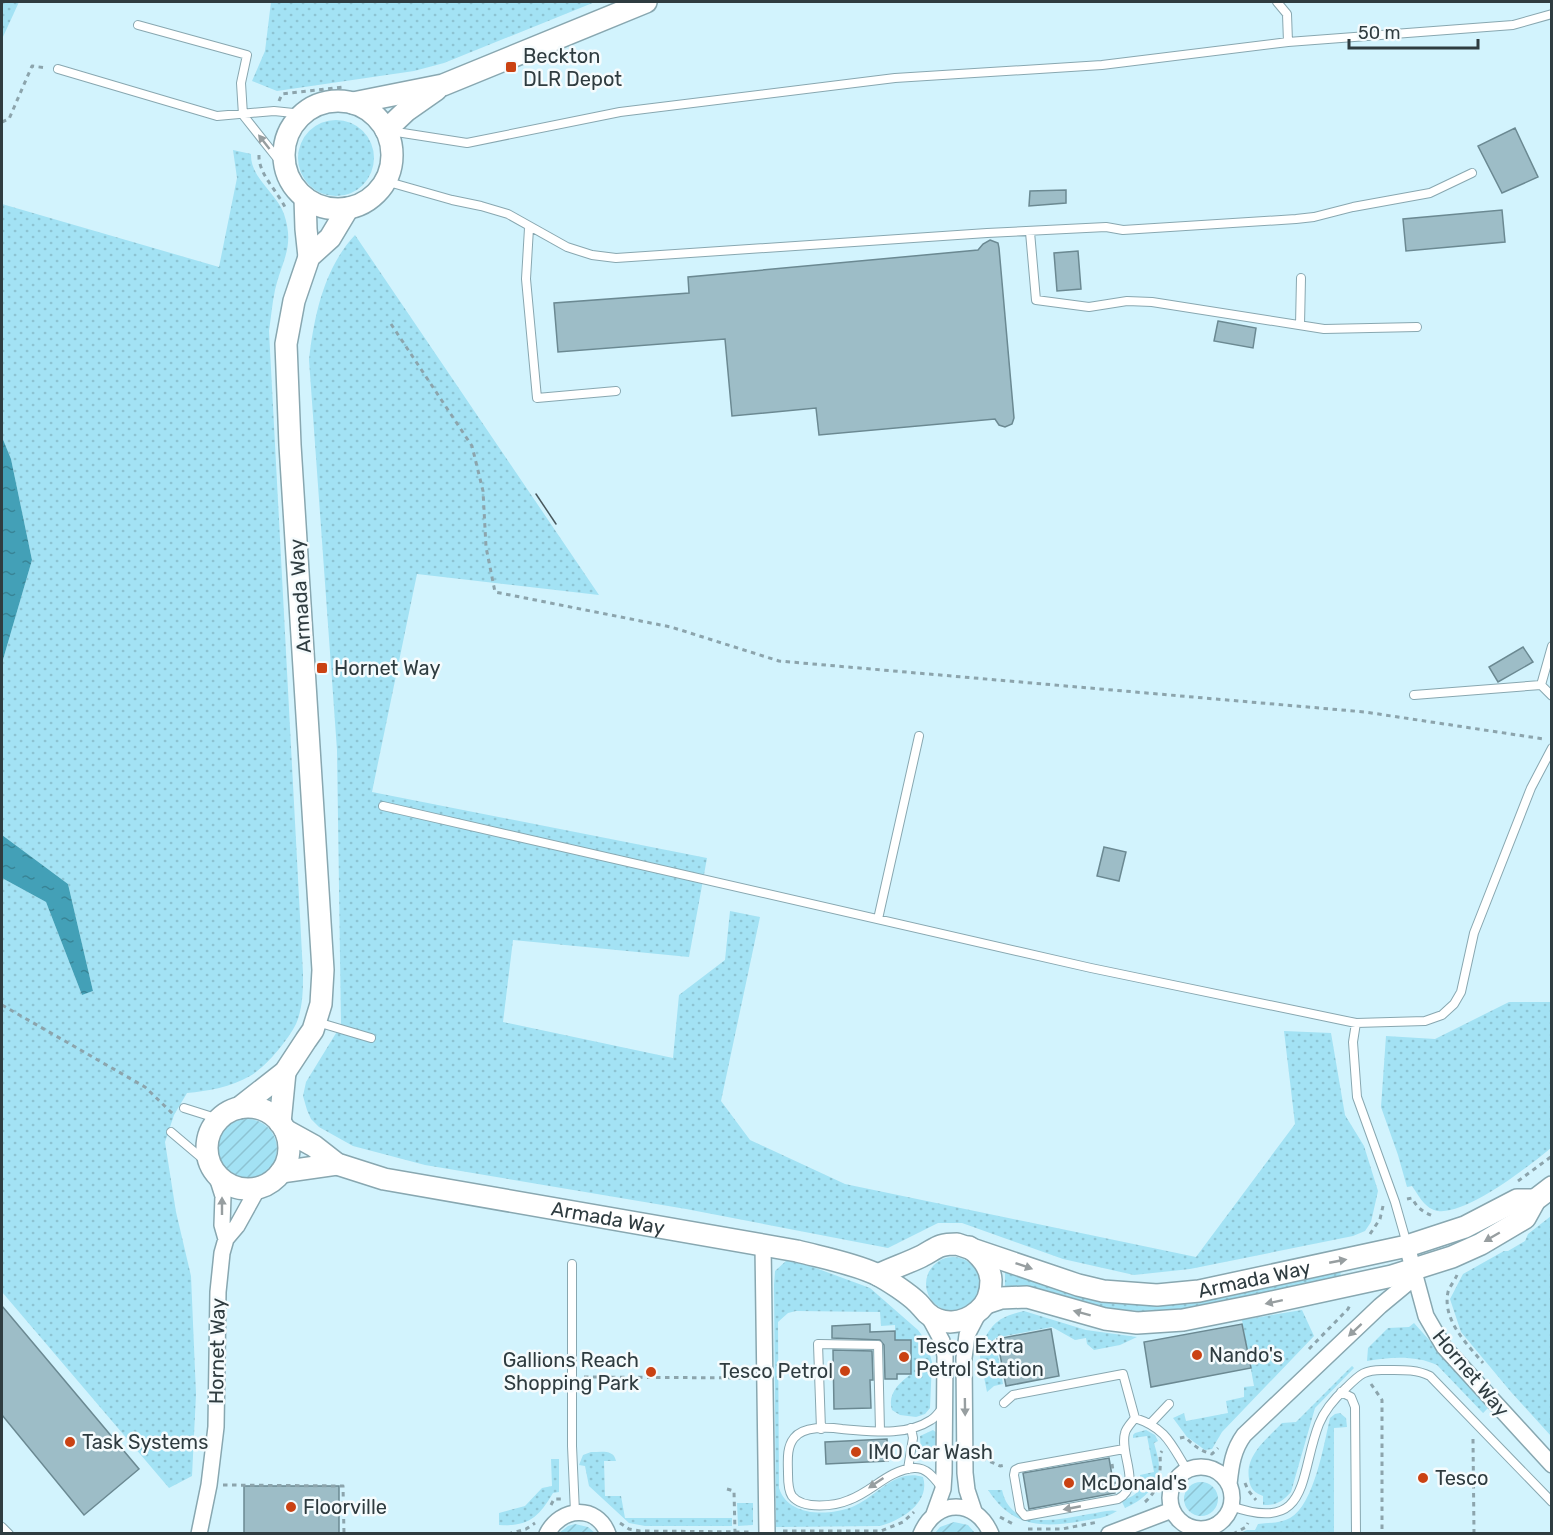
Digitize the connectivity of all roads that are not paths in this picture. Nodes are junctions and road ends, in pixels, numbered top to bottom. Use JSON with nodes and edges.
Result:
{"nodes":[{"id":1,"x":646,"y":2,"type":"edge"},
{"id":2,"x":1277,"y":2,"type":"edge"},
{"id":3,"x":1551,"y":14,"type":"edge"},
{"id":4,"x":138,"y":25,"type":"dead end"},
{"id":5,"x":1288,"y":42,"type":"junction"},
{"id":6,"x":58,"y":69,"type":"road end"},
{"id":7,"x":443,"y":85,"type":"junction"},
{"id":8,"x":352,"y":104,"type":"junction"},
{"id":9,"x":303,"y":114,"type":"junction"},
{"id":10,"x":243,"y":115,"type":"junction"},
{"id":11,"x":386,"y":130,"type":"junction"},
{"id":12,"x":285,"y":168,"type":"junction"},
{"id":13,"x":1472,"y":173,"type":"dead end"},
{"id":14,"x":385,"y":181,"type":"junction"},
{"id":15,"x":305,"y":198,"type":"junction"},
{"id":16,"x":348,"y":208,"type":"junction"},
{"id":17,"x":529,"y":228,"type":"junction"},
{"id":18,"x":1030,"y":232,"type":"junction"},
{"id":19,"x":309,"y":257,"type":"junction"},
{"id":20,"x":1301,"y":278,"type":"dead end"},
{"id":21,"x":1300,"y":325,"type":"junction"},
{"id":22,"x":1417,"y":327,"type":"dead end"},
{"id":23,"x":616,"y":391,"type":"dead end"},
{"id":24,"x":1551,"y":646,"type":"edge"},
{"id":25,"x":1541,"y":685,"type":"junction"},
{"id":26,"x":1414,"y":695,"type":"dead end"},
{"id":27,"x":1551,"y":696,"type":"edge"},
{"id":28,"x":919,"y":736,"type":"dead end"},
{"id":29,"x":1551,"y":748,"type":"edge"},
{"id":30,"x":1551,"y":763,"type":"edge"},
{"id":31,"x":1541,"y":766,"type":"junction"},
{"id":32,"x":383,"y":806,"type":"dead end"},
{"id":33,"x":878,"y":920,"type":"junction"},
{"id":34,"x":316,"y":1021,"type":"junction"},
{"id":35,"x":1356,"y":1023,"type":"junction"},
{"id":36,"x":371,"y":1038,"type":"dead end"},
{"id":37,"x":285,"y":1072,"type":"junction"},
{"id":38,"x":184,"y":1108,"type":"dead end"},
{"id":39,"x":239,"y":1108,"type":"junction"},
{"id":40,"x":219,"y":1119,"type":"junction"},
{"id":41,"x":282,"y":1126,"type":"junction"},
{"id":42,"x":171,"y":1132,"type":"dead end"},
{"id":43,"x":337,"y":1164,"type":"junction"},
{"id":44,"x":213,"y":1170,"type":"junction"},
{"id":45,"x":281,"y":1172,"type":"junction"},
{"id":46,"x":258,"y":1188,"type":"junction"},
{"id":47,"x":1543,"y":1194,"type":"edge"},
{"id":48,"x":226,"y":1239,"type":"junction"},
{"id":49,"x":764,"y":1245,"type":"junction"},
{"id":50,"x":1407,"y":1246,"type":"junction"},
{"id":51,"x":969,"y":1247,"type":"junction"},
{"id":52,"x":924,"y":1255,"type":"junction"},
{"id":53,"x":572,"y":1264,"type":"dead end"},
{"id":54,"x":1413,"y":1273,"type":"junction"},
{"id":55,"x":878,"y":1275,"type":"junction"},
{"id":56,"x":983,"y":1306,"type":"junction"},
{"id":57,"x":923,"y":1308,"type":"junction"},
{"id":58,"x":1341,"y":1392,"type":"junction"},
{"id":59,"x":1004,"y":1402,"type":"dead end"},
{"id":60,"x":1169,"y":1404,"type":"dead end"},
{"id":61,"x":945,"y":1405,"type":"junction"},
{"id":62,"x":1135,"y":1418,"type":"junction"},
{"id":63,"x":1151,"y":1423,"type":"junction"},
{"id":64,"x":911,"y":1428,"type":"junction"},
{"id":65,"x":821,"y":1429,"type":"junction"},
{"id":66,"x":880,"y":1431,"type":"junction"},
{"id":67,"x":1124,"y":1449,"type":"junction"},
{"id":68,"x":1551,"y":1464,"type":"edge"},
{"id":69,"x":908,"y":1469,"type":"junction"},
{"id":70,"x":1187,"y":1470,"type":"junction"},
{"id":71,"x":1229,"y":1484,"type":"junction"},
{"id":72,"x":943,"y":1489,"type":"junction"},
{"id":73,"x":1551,"y":1502,"type":"edge"},
{"id":74,"x":1231,"y":1506,"type":"junction"},
{"id":75,"x":1172,"y":1510,"type":"junction"},
{"id":76,"x":974,"y":1511,"type":"junction"},
{"id":77,"x":575,"y":1512,"type":"junction"},
{"id":78,"x":934,"y":1514,"type":"junction"},
{"id":79,"x":1105,"y":1527,"type":"edge"},
{"id":80,"x":766,"y":1532,"type":"edge"},
{"id":81,"x":199,"y":1533,"type":"edge"},
{"id":82,"x":547,"y":1533,"type":"edge"},
{"id":83,"x":608,"y":1533,"type":"edge"},
{"id":84,"x":921,"y":1533,"type":"edge"},
{"id":85,"x":991,"y":1533,"type":"edge"},
{"id":86,"x":1356,"y":1533,"type":"edge"}],
"edges":[{"from":1,"to":7,"type":"street"},
{"from":2,"to":5,"type":"lane"},
{"from":3,"to":5,"type":"lane"},
{"from":4,"to":10,"type":"lane"},
{"from":5,"to":11,"type":"lane"},
{"from":6,"to":10,"type":"lane"},
{"from":7,"to":8,"type":"street"},
{"from":7,"to":11,"type":"street"},
{"from":8,"to":9,"type":"street"},
{"from":8,"to":11,"type":"street"},
{"from":9,"to":10,"type":"lane"},
{"from":9,"to":12,"type":"street"},
{"from":12,"to":10,"type":"lane","one_way":true},
{"from":11,"to":14,"type":"street"},
{"from":12,"to":15,"type":"street"},
{"from":13,"to":18,"type":"lane"},
{"from":14,"to":16,"type":"street","name":"Armada Way"},
{"from":14,"to":17,"type":"lane"},
{"from":15,"to":16,"type":"street"},
{"from":15,"to":19,"type":"street","name":"Armada Way"},
{"from":16,"to":19,"type":"street","name":"Armada Way"},
{"from":17,"to":18,"type":"lane"},
{"from":17,"to":23,"type":"lane"},
{"from":18,"to":21,"type":"lane"},
{"from":19,"to":34,"type":"street","name":"Armada Way"},
{"from":20,"to":21,"type":"lane"},
{"from":21,"to":22,"type":"lane"},
{"from":24,"to":25,"type":"lane"},
{"from":25,"to":26,"type":"lane"},
{"from":25,"to":27,"type":"lane"},
{"from":28,"to":33,"type":"lane"},
{"from":29,"to":31,"type":"lane"},
{"from":30,"to":31,"type":"lane"},
{"from":31,"to":35,"type":"lane"},
{"from":32,"to":33,"type":"lane"},
{"from":33,"to":35,"type":"lane"},
{"from":34,"to":36,"type":"lane"},
{"from":34,"to":37,"type":"street","name":"Armada Way"},
{"from":35,"to":50,"type":"lane"},
{"from":37,"to":39,"type":"street","name":"Armada Way"},
{"from":37,"to":41,"type":"street","name":"Armada Way"},
{"from":38,"to":40,"type":"lane"},
{"from":39,"to":40,"type":"street","name":"Armada Way"},
{"from":39,"to":41,"type":"street","name":"Armada Way"},
{"from":40,"to":44,"type":"street"},
{"from":41,"to":43,"type":"street","name":"Armada Way"},
{"from":41,"to":45,"type":"street","name":"Armada Way"},
{"from":42,"to":44,"type":"lane"},
{"from":43,"to":45,"type":"street","name":"Armada Way"},
{"from":43,"to":49,"type":"street","name":"Armada Way"},
{"from":44,"to":46,"type":"street"},
{"from":48,"to":44,"type":"street","name":"Hornet Way","one_way":true},
{"from":45,"to":46,"type":"street","name":"Armada Way"},
{"from":46,"to":48,"type":"street","name":"Hornet Way"},
{"from":47,"to":50,"type":"street","name":"Armada Way"},
{"from":47,"to":54,"type":"street","name":"Armada Way","one_way":true},
{"from":48,"to":81,"type":"street","name":"Hornet Way"},
{"from":49,"to":55,"type":"street","name":"Armada Way"},
{"from":49,"to":80,"type":"street"},
{"from":51,"to":50,"type":"street","name":"Armada Way","one_way":true},
{"from":50,"to":54,"type":"street","name":"Hornet Way"},
{"from":51,"to":52,"type":"street","name":"Armada Way"},
{"from":51,"to":56,"type":"street"},
{"from":52,"to":55,"type":"street","name":"Armada Way"},
{"from":52,"to":57,"type":"street"},
{"from":53,"to":77,"type":"lane"},
{"from":54,"to":56,"type":"street","name":"Armada Way","one_way":true},
{"from":54,"to":68,"type":"street","name":"Hornet Way"},
{"from":54,"to":71,"type":"street","one_way":true},
{"from":55,"to":57,"type":"street","name":"Armada Way"},
{"from":56,"to":57,"type":"street","name":"Armada Way"},
{"from":56,"to":76,"type":"street","one_way":true},
{"from":57,"to":61,"type":"street"},
{"from":58,"to":73,"type":"lane"},
{"from":58,"to":74,"type":"lane"},
{"from":58,"to":86,"type":"lane"},
{"from":59,"to":62,"type":"lane"},
{"from":60,"to":63,"type":"lane"},
{"from":61,"to":64,"type":"lane"},
{"from":61,"to":72,"type":"street"},
{"from":62,"to":63,"type":"lane"},
{"from":62,"to":67,"type":"lane"},
{"from":63,"to":70,"type":"lane"},
{"from":64,"to":66,"type":"lane"},
{"from":64,"to":69,"type":"lane"},
{"from":65,"to":66,"type":"lane"},
{"from":65,"to":66,"type":"lane"},
{"from":69,"to":65,"type":"lane","one_way":true},
{"from":67,"to":67,"type":"lane","one_way":true},
{"from":69,"to":72,"type":"lane"},
{"from":70,"to":71,"type":"street"},
{"from":70,"to":75,"type":"street"},
{"from":71,"to":74,"type":"street"},
{"from":72,"to":78,"type":"street"},
{"from":74,"to":75,"type":"street"},
{"from":75,"to":79,"type":"street"},
{"from":76,"to":78,"type":"street"},
{"from":76,"to":85,"type":"street"},
{"from":77,"to":82,"type":"street"},
{"from":77,"to":83,"type":"street"},
{"from":78,"to":84,"type":"street"}]}
